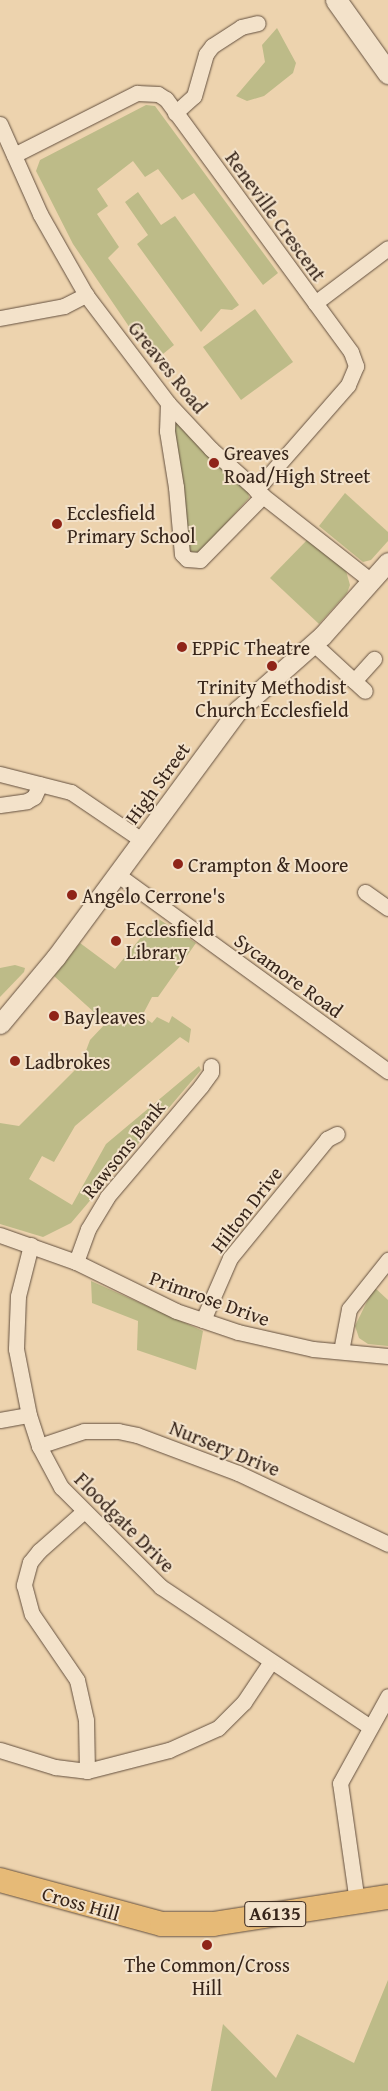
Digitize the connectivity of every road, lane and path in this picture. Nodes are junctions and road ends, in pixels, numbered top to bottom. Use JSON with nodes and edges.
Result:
{"nodes":[{"id":1,"x":336,"y":0,"type":"edge"},
{"id":2,"x":258,"y":23,"type":"dead end"},
{"id":3,"x":388,"y":73,"type":"edge"},
{"id":4,"x":175,"y":112,"type":"junction"},
{"id":5,"x":0,"y":124,"type":"edge"},
{"id":6,"x":14,"y":155,"type":"junction"},
{"id":7,"x":388,"y":248,"type":"edge"},
{"id":8,"x":86,"y":295,"type":"junction"},
{"id":9,"x":315,"y":303,"type":"junction"},
{"id":10,"x":0,"y":318,"type":"edge"},
{"id":11,"x":168,"y":403,"type":"junction"},
{"id":12,"x":259,"y":493,"type":"junction"},
{"id":13,"x":388,"y":562,"type":"edge"},
{"id":14,"x":371,"y":581,"type":"junction"},
{"id":15,"x":314,"y":644,"type":"junction"},
{"id":16,"x":374,"y":659,"type":"dead end"},
{"id":17,"x":354,"y":681,"type":"junction"},
{"id":18,"x":365,"y":691,"type":"dead end"},
{"id":19,"x":0,"y":774,"type":"edge"},
{"id":20,"x":40,"y":784,"type":"junction"},
{"id":21,"x":0,"y":805,"type":"edge"},
{"id":22,"x":143,"y":841,"type":"junction"},
{"id":23,"x":118,"y":875,"type":"junction"},
{"id":24,"x":365,"y":892,"type":"dead end"},
{"id":25,"x":388,"y":908,"type":"edge"},
{"id":26,"x":2,"y":1018,"type":"edge"},
{"id":27,"x":211,"y":1066,"type":"dead end"},
{"id":28,"x":388,"y":1071,"type":"edge"},
{"id":29,"x":337,"y":1134,"type":"dead end"},
{"id":30,"x":0,"y":1235,"type":"edge"},
{"id":31,"x":31,"y":1245,"type":"junction"},
{"id":32,"x":388,"y":1260,"type":"edge"},
{"id":33,"x":76,"y":1262,"type":"junction"},
{"id":34,"x":203,"y":1320,"type":"junction"},
{"id":35,"x":341,"y":1351,"type":"junction"},
{"id":36,"x":388,"y":1356,"type":"edge"},
{"id":37,"x":29,"y":1415,"type":"junction"},
{"id":38,"x":0,"y":1420,"type":"edge"},
{"id":39,"x":39,"y":1446,"type":"junction"},
{"id":40,"x":83,"y":1512,"type":"junction"},
{"id":41,"x":388,"y":1544,"type":"edge"},
{"id":42,"x":270,"y":1663,"type":"junction"},
{"id":43,"x":388,"y":1696,"type":"edge"},
{"id":44,"x":369,"y":1726,"type":"junction"},
{"id":45,"x":0,"y":1750,"type":"edge"},
{"id":46,"x":87,"y":1771,"type":"junction"},
{"id":47,"x":0,"y":1880,"type":"edge"},
{"id":48,"x":388,"y":1897,"type":"edge"},
{"id":49,"x":357,"y":1902,"type":"junction"}],
"edges":[{"from":1,"to":3,"type":"main road"},
{"from":2,"to":4,"type":"street"},
{"from":4,"to":6,"type":"street","name":"Reneville Crescent"},
{"from":4,"to":9,"type":"street","name":"Reneville Crescent"},
{"from":5,"to":6,"type":"street","name":"Greaves Road"},
{"from":6,"to":8,"type":"street","name":"Greaves Road"},
{"from":7,"to":9,"type":"street"},
{"from":8,"to":10,"type":"street"},
{"from":8,"to":11,"type":"street","name":"Greaves Road"},
{"from":9,"to":12,"type":"street","name":"Reneville Crescent"},
{"from":11,"to":12,"type":"street","name":"Greaves Road"},
{"from":11,"to":12,"type":"street","name":"Reneville Crescent"},
{"from":12,"to":14,"type":"street","name":"Greaves Road"},
{"from":13,"to":14,"type":"street","name":"High Street"},
{"from":14,"to":15,"type":"street","name":"High Street"},
{"from":15,"to":17,"type":"street"},
{"from":15,"to":22,"type":"street","name":"High Street"},
{"from":16,"to":17,"type":"street"},
{"from":17,"to":18,"type":"street"},
{"from":19,"to":20,"type":"street"},
{"from":20,"to":21,"type":"street"},
{"from":20,"to":22,"type":"street"},
{"from":22,"to":23,"type":"street","name":"High Street"},
{"from":23,"to":26,"type":"street","name":"High Street"},
{"from":23,"to":28,"type":"street","name":"Sycamore Road"},
{"from":24,"to":25,"type":"street"},
{"from":27,"to":33,"type":"street","name":"Rawsons Bank"},
{"from":29,"to":34,"type":"street","name":"Hilton Drive"},
{"from":30,"to":31,"type":"street","name":"Primrose Drive"},
{"from":31,"to":33,"type":"street","name":"Primrose Drive"},
{"from":31,"to":37,"type":"street","name":"Floodgate Drive"},
{"from":32,"to":35,"type":"street"},
{"from":33,"to":34,"type":"street","name":"Primrose Drive"},
{"from":34,"to":35,"type":"street","name":"Primrose Drive"},
{"from":35,"to":36,"type":"street","name":"Primrose Drive"},
{"from":37,"to":38,"type":"street"},
{"from":37,"to":39,"type":"street","name":"Floodgate Drive"},
{"from":39,"to":40,"type":"street","name":"Floodgate Drive"},
{"from":39,"to":41,"type":"street","name":"Nursery Drive"},
{"from":40,"to":42,"type":"street","name":"Floodgate Drive"},
{"from":40,"to":46,"type":"street"},
{"from":42,"to":44,"type":"street","name":"Floodgate Drive"},
{"from":42,"to":46,"type":"street"},
{"from":43,"to":44,"type":"street"},
{"from":44,"to":49,"type":"street"},
{"from":45,"to":46,"type":"street"},
{"from":47,"to":49,"type":"main road","name":"Cross Hill","number":"A6135"},
{"from":48,"to":49,"type":"main road","number":"A6135"}]}
